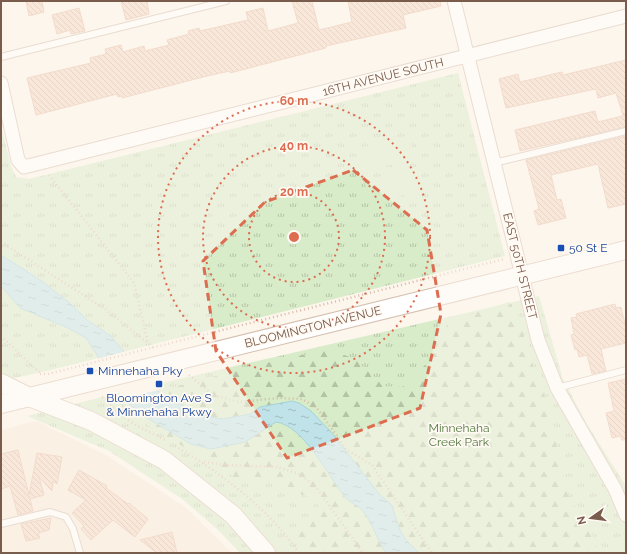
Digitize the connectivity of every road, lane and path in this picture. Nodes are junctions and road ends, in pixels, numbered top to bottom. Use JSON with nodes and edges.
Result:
{"nodes":[{"id":1,"x":226,"y":1,"type":"edge"},
{"id":2,"x":454,"y":1,"type":"edge"},
{"id":3,"x":626,"y":16,"type":"edge"},
{"id":4,"x":468,"y":56,"type":"junction"},
{"id":5,"x":1,"y":57,"type":"edge"},
{"id":6,"x":1,"y":83,"type":"edge"},
{"id":7,"x":626,"y":131,"type":"edge"},
{"id":8,"x":494,"y":163,"type":"junction"},
{"id":9,"x":46,"y":171,"type":"dead end"},
{"id":10,"x":1,"y":242,"type":"edge"},
{"id":11,"x":626,"y":250,"type":"edge"},
{"id":12,"x":504,"y":259,"type":"dead end"},
{"id":13,"x":523,"y":275,"type":"junction"},
{"id":14,"x":1,"y":336,"type":"edge"},
{"id":15,"x":150,"y":346,"type":"junction"},
{"id":16,"x":163,"y":364,"type":"junction"},
{"id":17,"x":626,"y":370,"type":"edge"},
{"id":18,"x":1,"y":383,"type":"edge"},
{"id":19,"x":557,"y":388,"type":"junction"},
{"id":20,"x":29,"y":397,"type":"junction"},
{"id":21,"x":108,"y":399,"type":"dead end"},
{"id":22,"x":1,"y":404,"type":"edge"},
{"id":23,"x":202,"y":462,"type":"junction"},
{"id":24,"x":620,"y":488,"type":"edge"},
{"id":25,"x":626,"y":515,"type":"edge"},
{"id":26,"x":1,"y":524,"type":"edge"},
{"id":27,"x":80,"y":553,"type":"edge"},
{"id":28,"x":266,"y":553,"type":"edge"},
{"id":29,"x":299,"y":553,"type":"edge"},
{"id":30,"x":363,"y":553,"type":"edge"},
{"id":31,"x":432,"y":553,"type":"edge"}],
"edges":[{"from":1,"to":5,"type":"lane"},
{"from":2,"to":4,"type":"street","name":"EAST 50TH STREET"},
{"from":3,"to":4,"type":"street","name":"16TH AVENUE SOUTH"},
{"from":4,"to":6,"type":"street","name":"16TH AVENUE SOUTH"},
{"from":4,"to":8,"type":"street","name":"EAST 50TH STREET"},
{"from":7,"to":8,"type":"lane"},
{"from":8,"to":13,"type":"street","name":"EAST 50TH STREET"},
{"from":9,"to":15,"type":"path"},
{"from":10,"to":15,"type":"path"},
{"from":11,"to":13,"type":"street","name":"BLOOMINGTON AVENUE"},
{"from":12,"to":15,"type":"path"},
{"from":13,"to":16,"type":"street","name":"BLOOMINGTON AVENUE"},
{"from":13,"to":19,"type":"street","name":"EAST 50TH STREET"},
{"from":14,"to":15,"type":"path"},
{"from":15,"to":16,"type":"path"},
{"from":16,"to":20,"type":"street","name":"BLOOMINGTON AVENUE"},
{"from":16,"to":31,"type":"path"},
{"from":17,"to":19,"type":"lane"},
{"from":18,"to":20,"type":"street"},
{"from":19,"to":24,"type":"street","name":"EAST 50TH STREET"},
{"from":20,"to":22,"type":"street","name":"BLOOMINGTON AVENUE"},
{"from":20,"to":28,"type":"street"},
{"from":21,"to":23,"type":"path"},
{"from":23,"to":29,"type":"path"},
{"from":23,"to":30,"type":"path"},
{"from":24,"to":25,"type":"street","name":"EAST 50TH STREET"},
{"from":26,"to":27,"type":"lane"}]}
